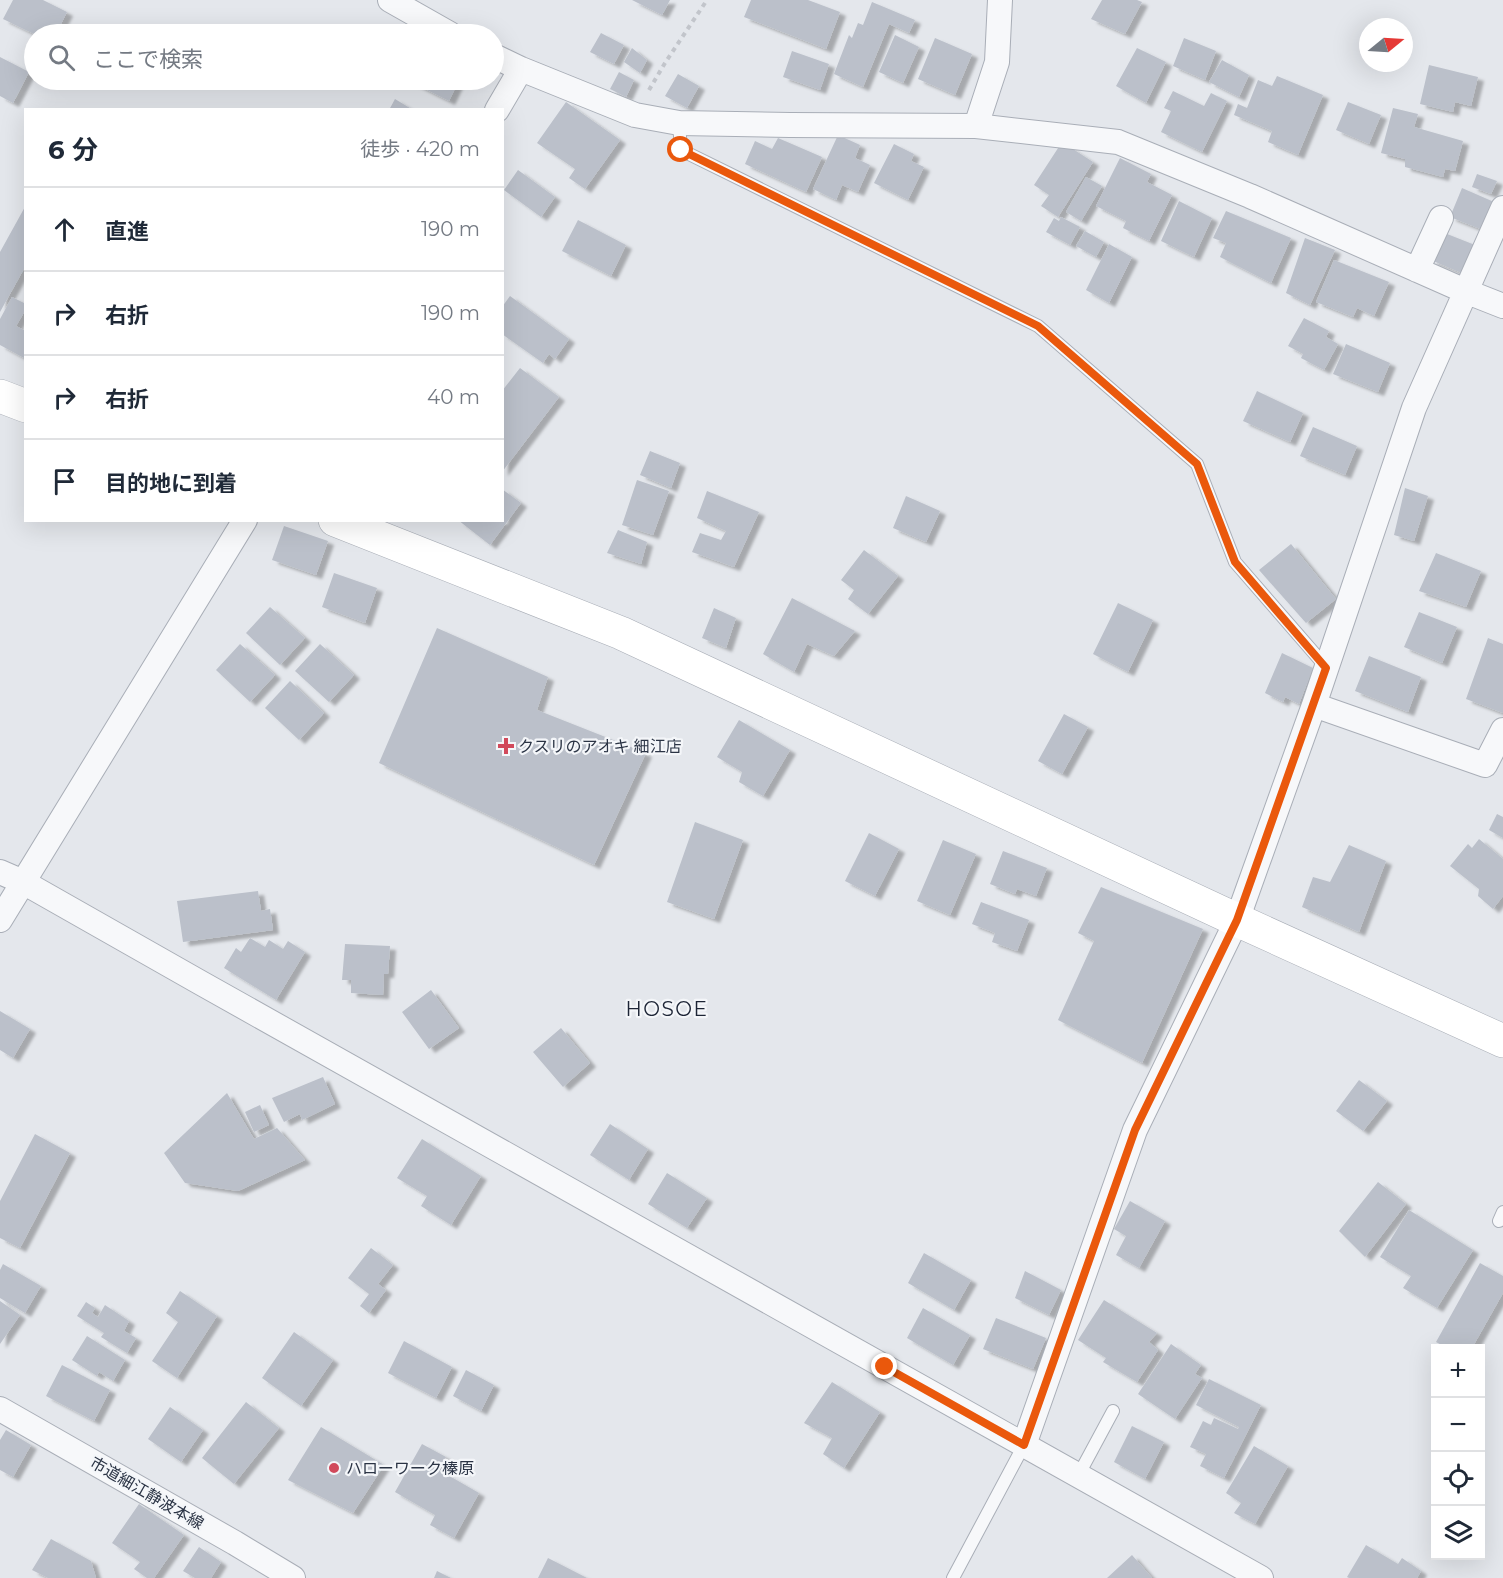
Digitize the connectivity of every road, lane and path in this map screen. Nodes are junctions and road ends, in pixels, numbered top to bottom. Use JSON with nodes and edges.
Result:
{"nodes":[{"id":1,"x":390,"y":0,"type":"edge"},
{"id":2,"x":707,"y":0,"type":"edge"},
{"id":3,"x":1000,"y":0,"type":"edge"},
{"id":4,"x":432,"y":24,"type":"edge"},
{"id":5,"x":504,"y":61,"type":"edge"},
{"id":6,"x":521,"y":69,"type":"junction"},
{"id":7,"x":498,"y":108,"type":"edge"},
{"id":8,"x":635,"y":115,"type":"junction"},
{"id":9,"x":679,"y":123,"type":"junction"},
{"id":10,"x":976,"y":126,"type":"junction"},
{"id":11,"x":1503,"y":208,"type":"edge"},
{"id":12,"x":1441,"y":218,"type":"dead end"},
{"id":13,"x":1417,"y":270,"type":"junction"},
{"id":14,"x":1465,"y":291,"type":"junction"},
{"id":15,"x":1503,"y":306,"type":"edge"},
{"id":16,"x":0,"y":396,"type":"edge"},
{"id":17,"x":24,"y":405,"type":"edge"},
{"id":18,"x":244,"y":522,"type":"edge"},
{"id":19,"x":340,"y":522,"type":"edge"},
{"id":20,"x":1326,"y":668,"type":"junction"},
{"id":21,"x":1314,"y":705,"type":"junction"},
{"id":22,"x":1503,"y":730,"type":"edge"},
{"id":23,"x":0,"y":872,"type":"edge"},
{"id":24,"x":23,"y":882,"type":"junction"},
{"id":25,"x":0,"y":920,"type":"edge"},
{"id":26,"x":1237,"y":920,"type":"junction"},
{"id":27,"x":1503,"y":1041,"type":"edge"},
{"id":28,"x":0,"y":1409,"type":"edge"},
{"id":29,"x":1113,"y":1412,"type":"dead end"},
{"id":30,"x":1024,"y":1445,"type":"junction"},
{"id":31,"x":1078,"y":1476,"type":"junction"},
{"id":32,"x":293,"y":1578,"type":"edge"},
{"id":33,"x":954,"y":1578,"type":"edge"},
{"id":34,"x":1261,"y":1578,"type":"edge"}],
"edges":[{"from":1,"to":4,"type":"street"},
{"from":2,"to":8,"type":"path"},
{"from":3,"to":10,"type":"street"},
{"from":5,"to":6,"type":"street"},
{"from":6,"to":7,"type":"street"},
{"from":6,"to":8,"type":"street"},
{"from":8,"to":9,"type":"street"},
{"from":9,"to":10,"type":"street"},
{"from":9,"to":20,"type":"lane"},
{"from":10,"to":13,"type":"street"},
{"from":11,"to":14,"type":"street"},
{"from":12,"to":13,"type":"street"},
{"from":13,"to":14,"type":"street"},
{"from":14,"to":15,"type":"street"},
{"from":14,"to":20,"type":"street"},
{"from":16,"to":17,"type":"street"},
{"from":18,"to":24,"type":"street"},
{"from":19,"to":26,"type":"street"},
{"from":20,"to":21,"type":"street"},
{"from":21,"to":22,"type":"street"},
{"from":21,"to":26,"type":"street"},
{"from":23,"to":24,"type":"street"},
{"from":24,"to":25,"type":"street"},
{"from":24,"to":30,"type":"street"},
{"from":26,"to":27,"type":"street"},
{"from":26,"to":30,"type":"street"},
{"from":28,"to":32,"type":"street","name":"市道細江静波本線"},
{"from":29,"to":31,"type":"lane"},
{"from":30,"to":31,"type":"street"},
{"from":30,"to":33,"type":"lane"},
{"from":31,"to":34,"type":"street"}]}
